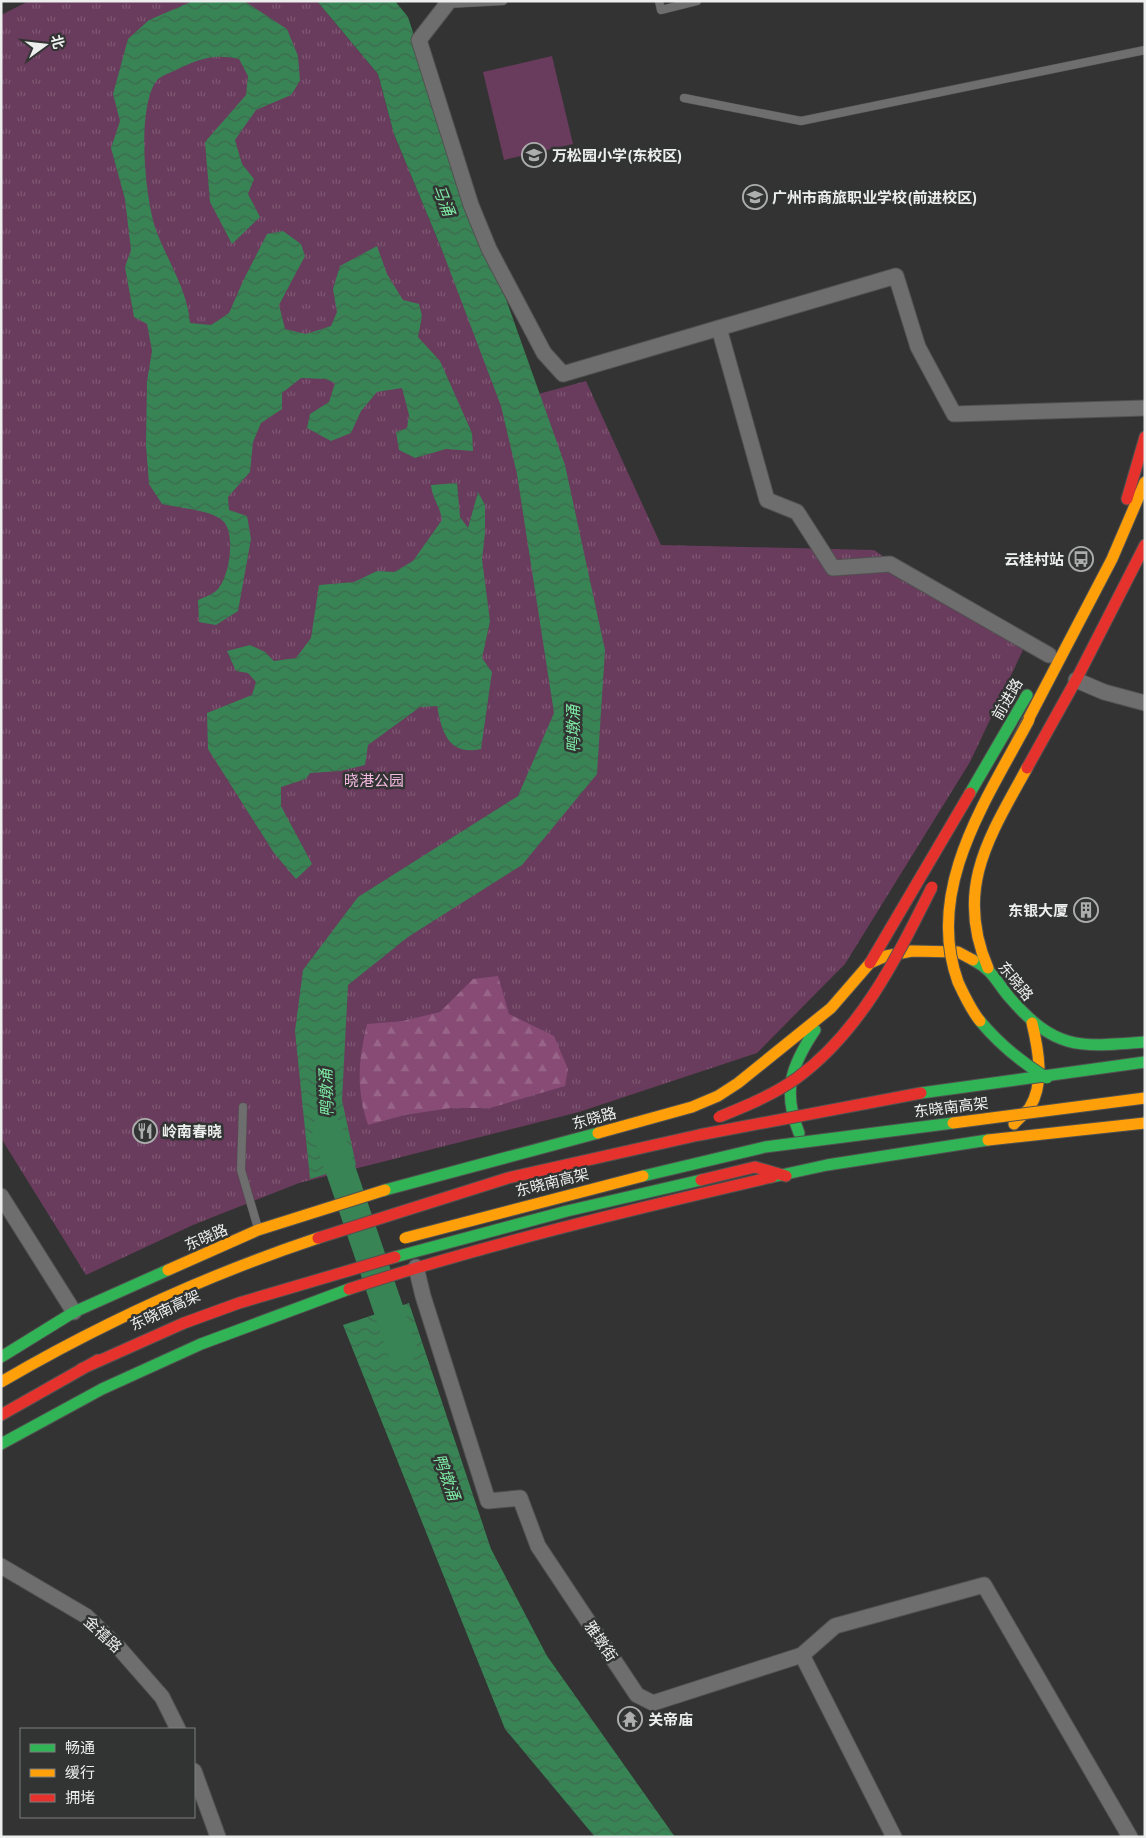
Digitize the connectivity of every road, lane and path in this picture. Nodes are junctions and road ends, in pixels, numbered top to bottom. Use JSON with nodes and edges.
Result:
{"nodes":[{"id":1,"x":502,"y":1,"type":"edge"},
{"id":2,"x":659,"y":1,"type":"edge"},
{"id":3,"x":696,"y":1,"type":"edge"},
{"id":4,"x":446,"y":3,"type":"edge"},
{"id":5,"x":1145,"y":50,"type":"edge"},
{"id":6,"x":684,"y":98,"type":"dead end"},
{"id":7,"x":719,"y":328,"type":"junction"},
{"id":8,"x":1145,"y":408,"type":"edge"},
{"id":9,"x":1145,"y":437,"type":"edge"},
{"id":10,"x":1145,"y":482,"type":"edge"},
{"id":11,"x":1145,"y":545,"type":"edge"},
{"id":12,"x":1049,"y":655,"type":"junction"},
{"id":13,"x":1076,"y":680,"type":"junction"},
{"id":14,"x":1145,"y":703,"type":"edge"},
{"id":15,"x":1029,"y":720,"type":"junction"},
{"id":16,"x":946,"y":862,"type":"dead end"},
{"id":17,"x":937,"y":879,"type":"dead end"},
{"id":18,"x":870,"y":963,"type":"junction"},
{"id":19,"x":988,"y":968,"type":"junction"},
{"id":20,"x":831,"y":1008,"type":"junction"},
{"id":21,"x":1032,"y":1023,"type":"junction"},
{"id":22,"x":1145,"y":1042,"type":"edge"},
{"id":23,"x":1145,"y":1062,"type":"edge"},
{"id":24,"x":1062,"y":1084,"type":"dead end"},
{"id":25,"x":1145,"y":1090,"type":"edge"},
{"id":26,"x":1104,"y":1091,"type":"dead end"},
{"id":27,"x":1145,"y":1098,"type":"edge"},
{"id":28,"x":244,"y":1107,"type":"dead end"},
{"id":29,"x":1145,"y":1123,"type":"edge"},
{"id":30,"x":992,"y":1139,"type":"junction"},
{"id":31,"x":827,"y":1165,"type":"junction"},
{"id":32,"x":549,"y":1167,"type":"junction"},
{"id":33,"x":786,"y":1176,"type":"junction"},
{"id":34,"x":1,"y":1196,"type":"edge"},
{"id":35,"x":258,"y":1230,"type":"junction"},
{"id":36,"x":396,"y":1241,"type":"dead end"},
{"id":37,"x":409,"y":1269,"type":"junction"},
{"id":38,"x":274,"y":1280,"type":"dead end"},
{"id":39,"x":74,"y":1312,"type":"junction"},
{"id":40,"x":1,"y":1356,"type":"edge"},
{"id":41,"x":81,"y":1369,"type":"junction"},
{"id":42,"x":1,"y":1382,"type":"edge"},
{"id":43,"x":1,"y":1416,"type":"edge"},
{"id":44,"x":1,"y":1444,"type":"edge"},
{"id":45,"x":1,"y":1566,"type":"edge"},
{"id":46,"x":802,"y":1655,"type":"junction"},
{"id":47,"x":178,"y":1728,"type":"edge"},
{"id":48,"x":195,"y":1774,"type":"edge"},
{"id":49,"x":218,"y":1837,"type":"edge"},
{"id":50,"x":894,"y":1837,"type":"edge"},
{"id":51,"x":1130,"y":1837,"type":"edge"}],
"edges":[{"from":1,"to":4,"type":"lane"},
{"from":2,"to":3,"type":"lane"},
{"from":4,"to":7,"type":"street"},
{"from":5,"to":6,"type":"lane"},
{"from":7,"to":8,"type":"street"},
{"from":7,"to":12,"type":"street"},
{"from":9,"to":12,"type":"main road","name":"前进路"},
{"from":10,"to":15,"type":"main road"},
{"from":11,"to":13,"type":"main road"},
{"from":12,"to":18,"type":"main road","name":"前进路"},
{"from":13,"to":14,"type":"street"},
{"from":13,"to":19,"type":"main road"},
{"from":15,"to":16,"type":"main road","bridge":true},
{"from":15,"to":24,"type":"main road","bridge":true},
{"from":17,"to":32,"type":"main road","bridge":true},
{"from":18,"to":19,"type":"main road","name":"东晓路"},
{"from":18,"to":20,"type":"main road","name":"东晓路"},
{"from":19,"to":21,"type":"main road","name":"东晓路"},
{"from":20,"to":31,"type":"main road"},
{"from":20,"to":35,"type":"main road","name":"东晓路"},
{"from":21,"to":22,"type":"main road","name":"东晓路"},
{"from":21,"to":30,"type":"main road"},
{"from":23,"to":32,"type":"main road","name":"东晓南高架","bridge":true},
{"from":25,"to":26,"type":"main road"},
{"from":27,"to":36,"type":"main road","name":"东晓南高架","bridge":true},
{"from":28,"to":35,"type":"lane"},
{"from":29,"to":30,"type":"main road"},
{"from":30,"to":31,"type":"main road"},
{"from":31,"to":33,"type":"main road"},
{"from":32,"to":42,"type":"main road","name":"东晓南高架","bridge":true},
{"from":33,"to":37,"type":"main road"},
{"from":33,"to":41,"type":"main road"},
{"from":34,"to":39,"type":"street"},
{"from":35,"to":39,"type":"main road","name":"东晓路"},
{"from":37,"to":44,"type":"main road"},
{"from":37,"to":46,"type":"street","name":"雅墩街"},
{"from":38,"to":41,"type":"main road","name":"东晓南高架"},
{"from":39,"to":40,"type":"main road","name":"东晓路"},
{"from":41,"to":43,"type":"main road","name":"东晓南高架"},
{"from":45,"to":47,"type":"street","name":"金禧路"},
{"from":46,"to":50,"type":"street"},
{"from":46,"to":51,"type":"street"},
{"from":48,"to":49,"type":"street"}]}
